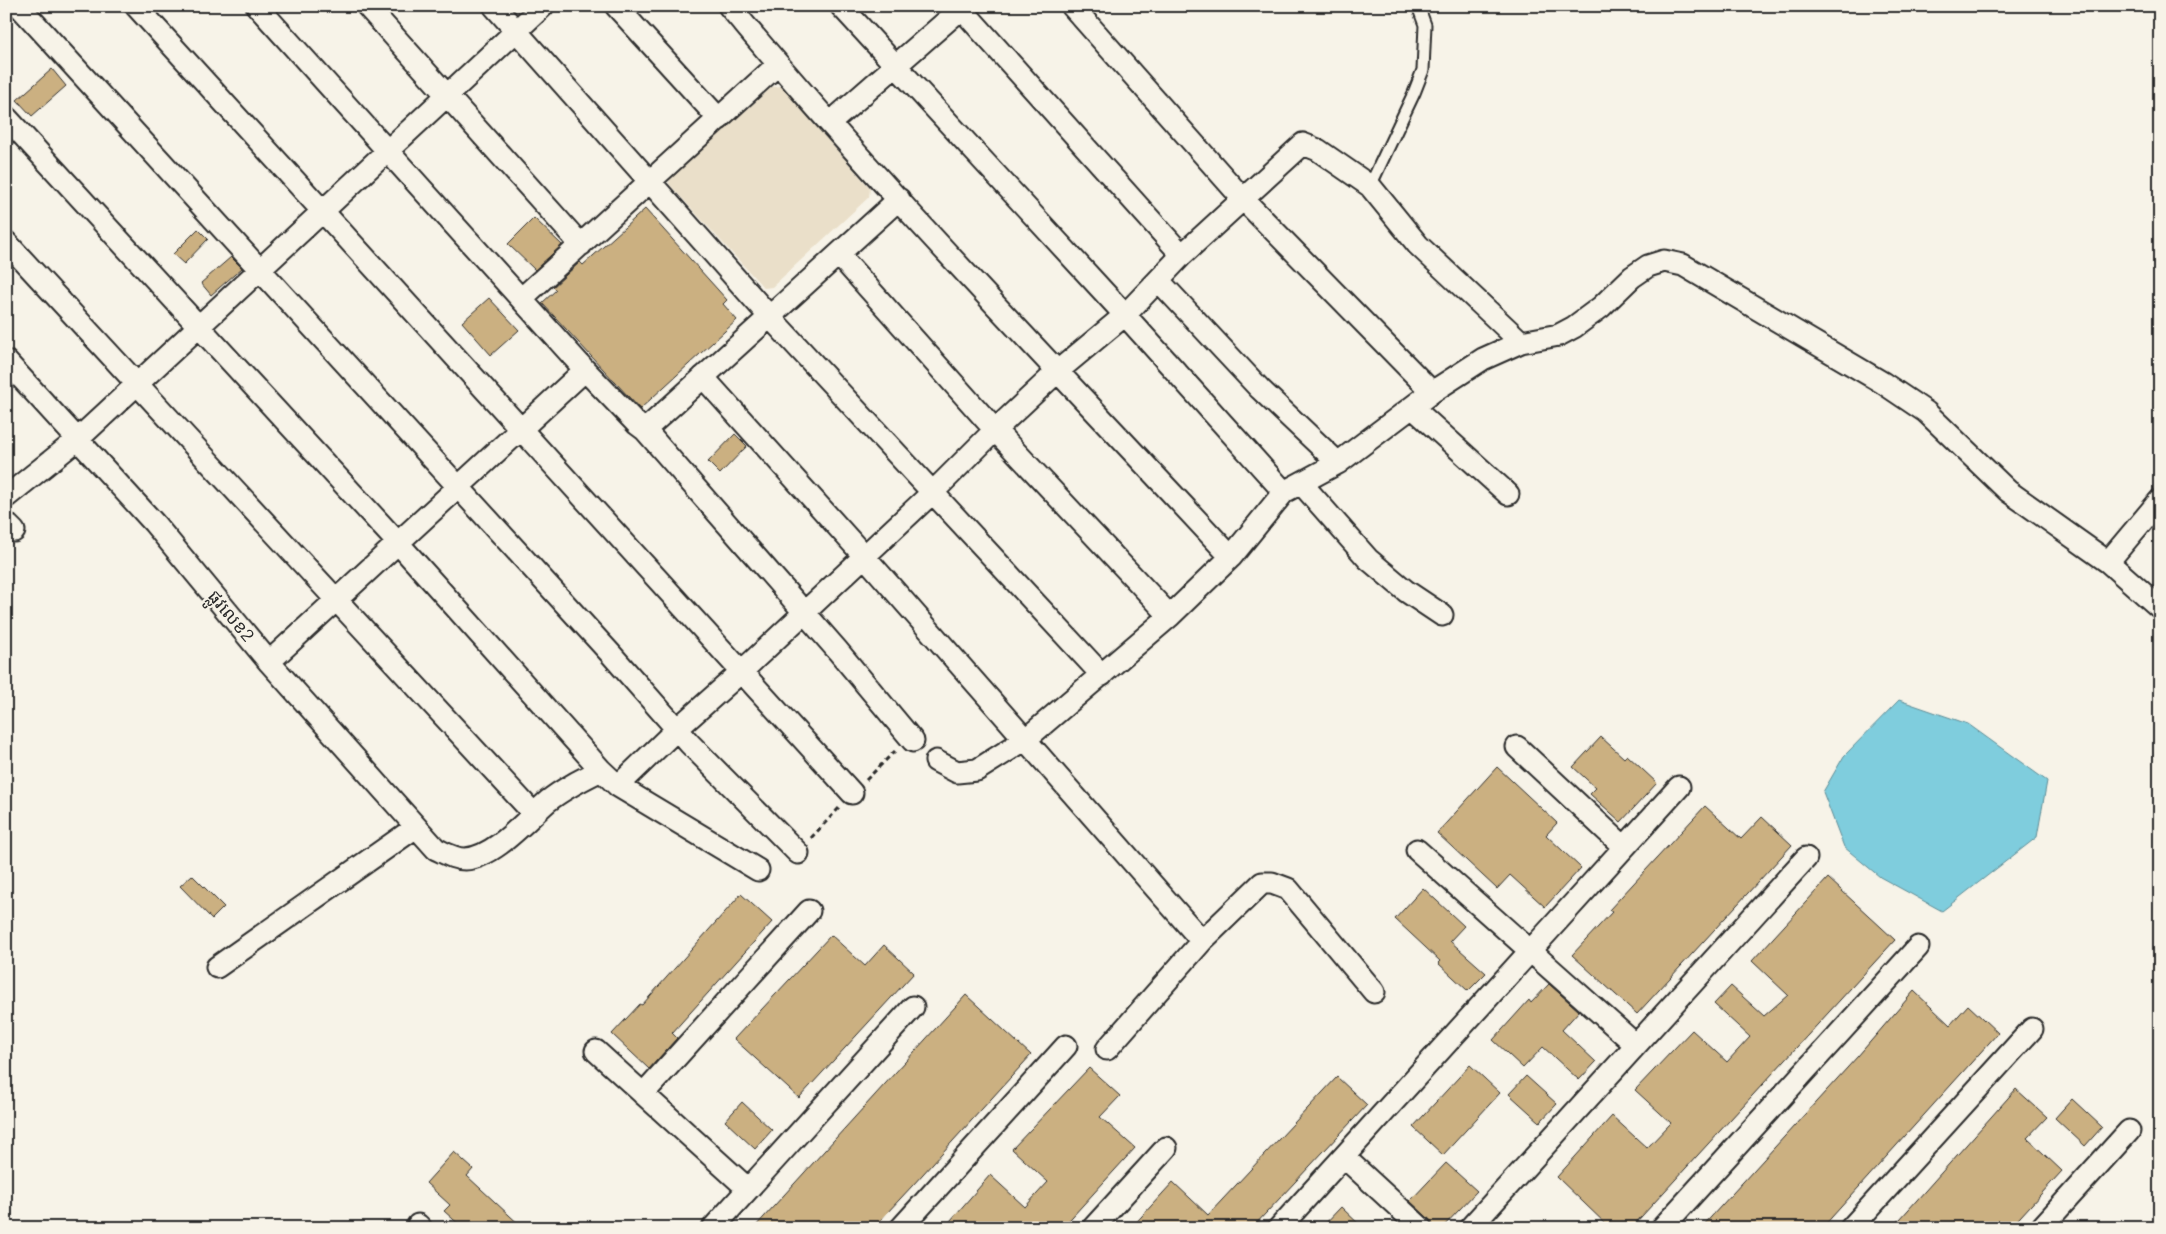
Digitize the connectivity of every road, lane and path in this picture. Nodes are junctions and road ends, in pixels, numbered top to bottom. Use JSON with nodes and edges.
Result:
{"nodes":[{"id":1,"x":19,"y":6,"type":"edge"},
{"id":2,"x":136,"y":6,"type":"edge"},
{"id":3,"x":257,"y":6,"type":"edge"},
{"id":4,"x":367,"y":6,"type":"edge"},
{"id":5,"x":494,"y":6,"type":"edge"},
{"id":6,"x":543,"y":6,"type":"edge"},
{"id":7,"x":616,"y":6,"type":"edge"},
{"id":8,"x":729,"y":6,"type":"edge"},
{"id":9,"x":841,"y":6,"type":"edge"},
{"id":10,"x":1072,"y":6,"type":"edge"},
{"id":11,"x":1418,"y":6,"type":"edge"},
{"id":12,"x":962,"y":7,"type":"edge"},
{"id":13,"x":516,"y":31,"type":"junction"},
{"id":14,"x":895,"y":66,"type":"junction"},
{"id":15,"x":780,"y":68,"type":"junction"},
{"id":16,"x":447,"y":95,"type":"junction"},
{"id":17,"x":6,"y":117,"type":"edge"},
{"id":18,"x":719,"y":119,"type":"junction"},
{"id":19,"x":830,"y":122,"type":"junction"},
{"id":20,"x":387,"y":151,"type":"junction"},
{"id":21,"x":649,"y":182,"type":"junction"},
{"id":22,"x":1370,"y":186,"type":"junction"},
{"id":23,"x":1242,"y":198,"type":"junction"},
{"id":24,"x":899,"y":199,"type":"junction"},
{"id":25,"x":322,"y":212,"type":"junction"},
{"id":26,"x":6,"y":242,"type":"edge"},
{"id":27,"x":581,"y":245,"type":"junction"},
{"id":28,"x":1182,"y":254,"type":"junction"},
{"id":29,"x":839,"y":255,"type":"junction"},
{"id":30,"x":260,"y":269,"type":"junction"},
{"id":31,"x":1159,"y":281,"type":"junction"},
{"id":32,"x":521,"y":299,"type":"junction"},
{"id":33,"x":1125,"y":315,"type":"junction"},
{"id":34,"x":769,"y":316,"type":"junction"},
{"id":35,"x":199,"y":326,"type":"junction"},
{"id":36,"x":1521,"y":342,"type":"junction"},
{"id":37,"x":6,"y":361,"type":"edge"},
{"id":38,"x":585,"y":370,"type":"junction"},
{"id":39,"x":1059,"y":370,"type":"junction"},
{"id":40,"x":703,"y":377,"type":"junction"},
{"id":41,"x":137,"y":384,"type":"junction"},
{"id":42,"x":1432,"y":392,"type":"junction"},
{"id":43,"x":1412,"y":407,"type":"junction"},
{"id":44,"x":520,"y":430,"type":"junction"},
{"id":45,"x":645,"y":430,"type":"junction"},
{"id":46,"x":995,"y":430,"type":"junction"},
{"id":47,"x":77,"y":440,"type":"junction"},
{"id":48,"x":1338,"y":463,"type":"junction"},
{"id":49,"x":1293,"y":487,"type":"junction"},
{"id":50,"x":458,"y":488,"type":"junction"},
{"id":51,"x":933,"y":492,"type":"junction"},
{"id":52,"x":1508,"y":494,"type":"dead end"},
{"id":53,"x":6,"y":497,"type":"edge"},
{"id":54,"x":2160,"y":500,"type":"edge"},
{"id":55,"x":398,"y":543,"type":"junction"},
{"id":56,"x":865,"y":557,"type":"junction"},
{"id":57,"x":1231,"y":557,"type":"junction"},
{"id":58,"x":2108,"y":562,"type":"junction"},
{"id":59,"x":338,"y":599,"type":"junction"},
{"id":60,"x":2160,"y":608,"type":"edge"},
{"id":61,"x":803,"y":612,"type":"junction"},
{"id":62,"x":1442,"y":615,"type":"dead end"},
{"id":63,"x":1170,"y":616,"type":"junction"},
{"id":64,"x":270,"y":662,"type":"junction"},
{"id":65,"x":741,"y":672,"type":"junction"},
{"id":66,"x":1102,"y":675,"type":"junction"},
{"id":67,"x":677,"y":729,"type":"junction"},
{"id":68,"x":1026,"y":739,"type":"junction"},
{"id":69,"x":913,"y":741,"type":"dead end"},
{"id":70,"x":1517,"y":746,"type":"dead end"},
{"id":71,"x":936,"y":761,"type":"dead end"},
{"id":72,"x":601,"y":770,"type":"junction"},
{"id":73,"x":618,"y":786,"type":"junction"},
{"id":74,"x":1679,"y":786,"type":"dead end"},
{"id":75,"x":852,"y":793,"type":"dead end"},
{"id":76,"x":534,"y":814,"type":"junction"},
{"id":77,"x":416,"y":827,"type":"junction"},
{"id":78,"x":1624,"y":847,"type":"junction"},
{"id":79,"x":1416,"y":850,"type":"dead end"},
{"id":80,"x":798,"y":853,"type":"dead end"},
{"id":81,"x":1806,"y":858,"type":"dead end"},
{"id":82,"x":758,"y":870,"type":"dead end"},
{"id":83,"x":809,"y":911,"type":"dead end"},
{"id":84,"x":1202,"y":941,"type":"junction"},
{"id":85,"x":1918,"y":947,"type":"dead end"},
{"id":86,"x":1530,"y":951,"type":"junction"},
{"id":87,"x":216,"y":967,"type":"dead end"},
{"id":88,"x":1374,"y":992,"type":"dead end"},
{"id":89,"x":913,"y":1007,"type":"dead end"},
{"id":90,"x":2032,"y":1029,"type":"dead end"},
{"id":91,"x":1636,"y":1045,"type":"junction"},
{"id":92,"x":1066,"y":1046,"type":"dead end"},
{"id":93,"x":1107,"y":1048,"type":"dead end"},
{"id":94,"x":596,"y":1051,"type":"dead end"},
{"id":95,"x":643,"y":1094,"type":"junction"},
{"id":96,"x":2129,"y":1131,"type":"dead end"},
{"id":97,"x":1166,"y":1148,"type":"dead end"},
{"id":98,"x":1344,"y":1157,"type":"junction"},
{"id":99,"x":748,"y":1189,"type":"junction"},
{"id":100,"x":713,"y":1228,"type":"edge"},
{"id":101,"x":901,"y":1228,"type":"edge"},
{"id":102,"x":1093,"y":1228,"type":"edge"},
{"id":103,"x":1279,"y":1228,"type":"edge"},
{"id":104,"x":1421,"y":1228,"type":"edge"},
{"id":105,"x":1470,"y":1228,"type":"edge"},
{"id":106,"x":1662,"y":1228,"type":"edge"},
{"id":107,"x":1851,"y":1228,"type":"edge"},
{"id":108,"x":2041,"y":1228,"type":"edge"}],
"edges":[{"from":1,"to":30,"type":"street"},
{"from":2,"to":25,"type":"street"},
{"from":3,"to":20,"type":"street"},
{"from":4,"to":16,"type":"street"},
{"from":5,"to":13,"type":"street"},
{"from":6,"to":13,"type":"street"},
{"from":7,"to":18,"type":"street"},
{"from":8,"to":15,"type":"street"},
{"from":9,"to":14,"type":"street"},
{"from":10,"to":23,"type":"street"},
{"from":11,"to":22,"type":"lane"},
{"from":12,"to":14,"type":"street"},
{"from":12,"to":28,"type":"street"},
{"from":13,"to":16,"type":"street"},
{"from":13,"to":21,"type":"street"},
{"from":14,"to":19,"type":"street"},
{"from":14,"to":33,"type":"street"},
{"from":15,"to":18,"type":"street"},
{"from":15,"to":19,"type":"street"},
{"from":16,"to":20,"type":"street"},
{"from":16,"to":27,"type":"street"},
{"from":17,"to":35,"type":"street"},
{"from":18,"to":21,"type":"street"},
{"from":19,"to":24,"type":"street"},
{"from":20,"to":25,"type":"street"},
{"from":20,"to":32,"type":"street"},
{"from":21,"to":27,"type":"street"},
{"from":21,"to":34,"type":"street"},
{"from":22,"to":23,"type":"street"},
{"from":22,"to":36,"type":"street"},
{"from":23,"to":28,"type":"street"},
{"from":23,"to":42,"type":"street"},
{"from":24,"to":29,"type":"street"},
{"from":24,"to":39,"type":"street"},
{"from":25,"to":30,"type":"street"},
{"from":25,"to":44,"type":"street"},
{"from":26,"to":41,"type":"street"},
{"from":27,"to":32,"type":"street"},
{"from":28,"to":31,"type":"street"},
{"from":29,"to":34,"type":"street"},
{"from":29,"to":46,"type":"street"},
{"from":30,"to":35,"type":"street"},
{"from":30,"to":50,"type":"street"},
{"from":31,"to":33,"type":"street"},
{"from":31,"to":48,"type":"street"},
{"from":32,"to":38,"type":"street"},
{"from":33,"to":39,"type":"street"},
{"from":33,"to":49,"type":"street"},
{"from":34,"to":40,"type":"street"},
{"from":34,"to":51,"type":"street"},
{"from":35,"to":41,"type":"street"},
{"from":35,"to":55,"type":"street"},
{"from":36,"to":42,"type":"street"},
{"from":36,"to":58,"type":"street"},
{"from":37,"to":47,"type":"street","name":"ផ្លូវលេខ2"},
{"from":38,"to":44,"type":"street"},
{"from":38,"to":45,"type":"street"},
{"from":39,"to":46,"type":"street"},
{"from":39,"to":57,"type":"street"},
{"from":40,"to":45,"type":"street"},
{"from":40,"to":56,"type":"street"},
{"from":41,"to":47,"type":"street"},
{"from":41,"to":59,"type":"street"},
{"from":42,"to":43,"type":"street"},
{"from":43,"to":48,"type":"street"},
{"from":43,"to":52,"type":"street"},
{"from":44,"to":50,"type":"street"},
{"from":44,"to":65,"type":"street"},
{"from":45,"to":61,"type":"street"},
{"from":46,"to":51,"type":"street"},
{"from":46,"to":63,"type":"street"},
{"from":47,"to":53,"type":"street"},
{"from":47,"to":64,"type":"street","name":"ផ្លូវលេខ2"},
{"from":48,"to":49,"type":"street"},
{"from":49,"to":57,"type":"street"},
{"from":49,"to":62,"type":"street"},
{"from":50,"to":55,"type":"street"},
{"from":50,"to":67,"type":"street"},
{"from":51,"to":56,"type":"street"},
{"from":51,"to":66,"type":"street"},
{"from":54,"to":58,"type":"street"},
{"from":55,"to":59,"type":"street"},
{"from":55,"to":72,"type":"street"},
{"from":56,"to":61,"type":"street"},
{"from":56,"to":68,"type":"street"},
{"from":57,"to":63,"type":"street"},
{"from":58,"to":60,"type":"street"},
{"from":59,"to":64,"type":"street"},
{"from":59,"to":76,"type":"street"},
{"from":61,"to":65,"type":"street"},
{"from":61,"to":69,"type":"street"},
{"from":63,"to":66,"type":"street"},
{"from":64,"to":77,"type":"street","name":"ផ្លូវលេខ2"},
{"from":65,"to":67,"type":"street"},
{"from":65,"to":75,"type":"street"},
{"from":66,"to":68,"type":"street"},
{"from":67,"to":73,"type":"street"},
{"from":67,"to":80,"type":"street"},
{"from":68,"to":71,"type":"street"},
{"from":68,"to":84,"type":"street"},
{"from":70,"to":78,"type":"street"},
{"from":72,"to":73,"type":"street"},
{"from":72,"to":76,"type":"street"},
{"from":73,"to":82,"type":"street"},
{"from":74,"to":78,"type":"street"},
{"from":76,"to":77,"type":"street","name":"ផ្លូវលេខ2"},
{"from":77,"to":87,"type":"street"},
{"from":78,"to":86,"type":"street"},
{"from":79,"to":86,"type":"street"},
{"from":81,"to":91,"type":"street"},
{"from":83,"to":95,"type":"street"},
{"from":84,"to":88,"type":"street"},
{"from":84,"to":93,"type":"street"},
{"from":85,"to":106,"type":"street"},
{"from":86,"to":91,"type":"street"},
{"from":86,"to":98,"type":"street"},
{"from":89,"to":99,"type":"street"},
{"from":90,"to":107,"type":"street"},
{"from":91,"to":105,"type":"street"},
{"from":92,"to":101,"type":"street"},
{"from":94,"to":95,"type":"street"},
{"from":95,"to":99,"type":"street"},
{"from":96,"to":108,"type":"street"},
{"from":97,"to":102,"type":"street"},
{"from":98,"to":103,"type":"street"},
{"from":98,"to":104,"type":"street"},
{"from":99,"to":100,"type":"street"}]}
